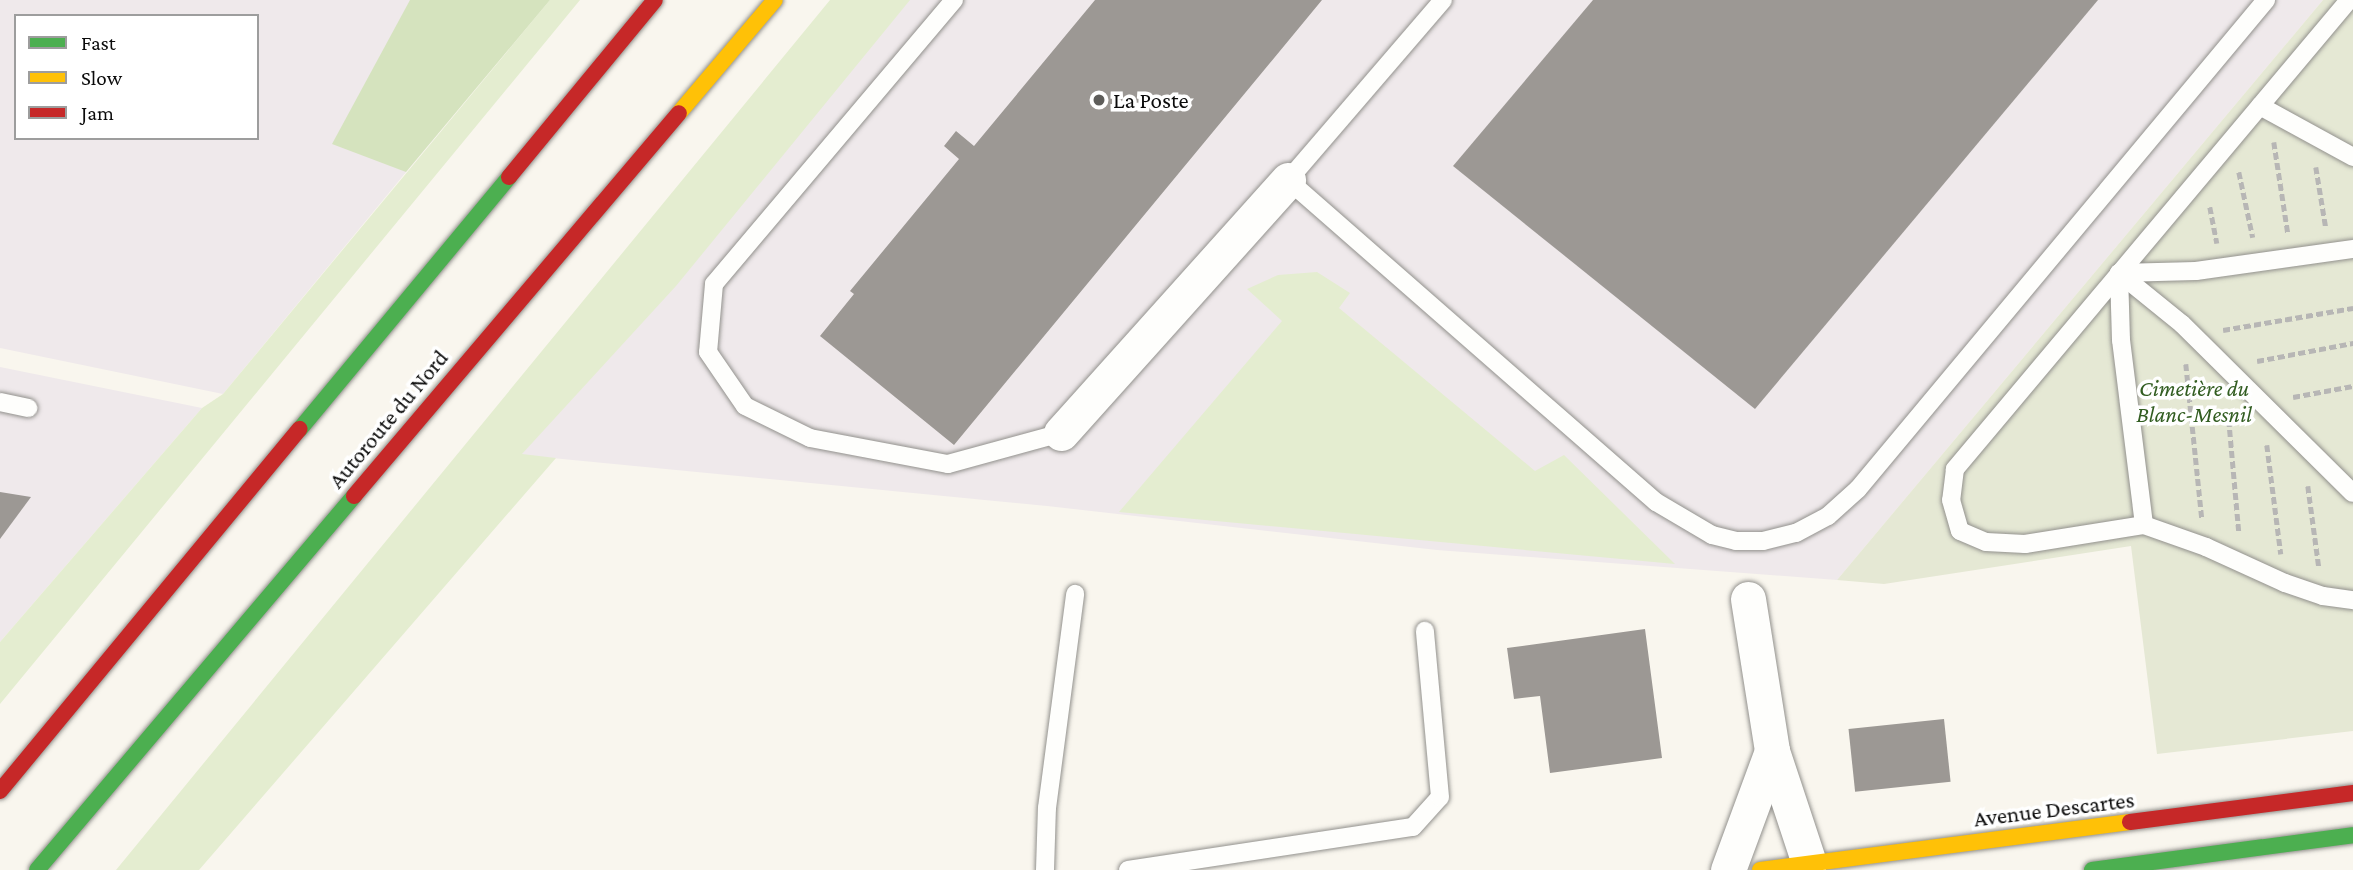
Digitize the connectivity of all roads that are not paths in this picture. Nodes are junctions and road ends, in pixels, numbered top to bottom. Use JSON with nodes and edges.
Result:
{"nodes":[{"id":1,"x":655,"y":0,"type":"edge"},
{"id":2,"x":775,"y":0,"type":"edge"},
{"id":3,"x":954,"y":0,"type":"edge"},
{"id":4,"x":1443,"y":0,"type":"edge"},
{"id":5,"x":2266,"y":0,"type":"edge"},
{"id":6,"x":2350,"y":0,"type":"edge"},
{"id":7,"x":2264,"y":108,"type":"junction"},
{"id":8,"x":2353,"y":157,"type":"edge"},
{"id":9,"x":1288,"y":180,"type":"junction"},
{"id":10,"x":2353,"y":249,"type":"edge"},
{"id":11,"x":2119,"y":273,"type":"junction"},
{"id":12,"x":0,"y":402,"type":"edge"},
{"id":13,"x":28,"y":408,"type":"dead end"},
{"id":14,"x":1061,"y":433,"type":"joint"},
{"id":15,"x":2353,"y":493,"type":"edge"},
{"id":16,"x":2144,"y":525,"type":"junction"},
{"id":17,"x":1075,"y":594,"type":"dead end"},
{"id":18,"x":1748,"y":599,"type":"dead end"},
{"id":19,"x":2353,"y":600,"type":"edge"},
{"id":20,"x":1425,"y":631,"type":"dead end"},
{"id":21,"x":1772,"y":751,"type":"junction"},
{"id":22,"x":0,"y":791,"type":"edge"},
{"id":23,"x":2353,"y":793,"type":"edge"},
{"id":24,"x":2353,"y":835,"type":"edge"},
{"id":25,"x":1811,"y":867,"type":"edge"},
{"id":26,"x":37,"y":870,"type":"edge"},
{"id":27,"x":1045,"y":870,"type":"edge"},
{"id":28,"x":1128,"y":870,"type":"edge"},
{"id":29,"x":1728,"y":870,"type":"edge"},
{"id":30,"x":1760,"y":870,"type":"edge"},
{"id":31,"x":2092,"y":870,"type":"edge"}],
"edges":[{"from":1,"to":22,"type":"main road"},
{"from":2,"to":26,"type":"main road","name":"Autoroute du Nord"},
{"from":3,"to":14,"type":"lane"},
{"from":4,"to":9,"type":"lane"},
{"from":5,"to":9,"type":"lane"},
{"from":6,"to":7,"type":"lane"},
{"from":7,"to":8,"type":"lane"},
{"from":7,"to":11,"type":"lane"},
{"from":9,"to":14,"type":"street"},
{"from":10,"to":11,"type":"lane"},
{"from":11,"to":15,"type":"lane"},
{"from":11,"to":16,"type":"lane"},
{"from":11,"to":16,"type":"lane"},
{"from":12,"to":13,"type":"lane"},
{"from":16,"to":19,"type":"lane"},
{"from":17,"to":27,"type":"lane"},
{"from":18,"to":21,"type":"street"},
{"from":20,"to":28,"type":"lane"},
{"from":21,"to":25,"type":"street"},
{"from":21,"to":29,"type":"street"},
{"from":23,"to":25,"type":"main road","name":"Avenue Descartes"},
{"from":24,"to":31,"type":"main road"},
{"from":25,"to":30,"type":"main road","name":"Avenue Descartes"}]}
